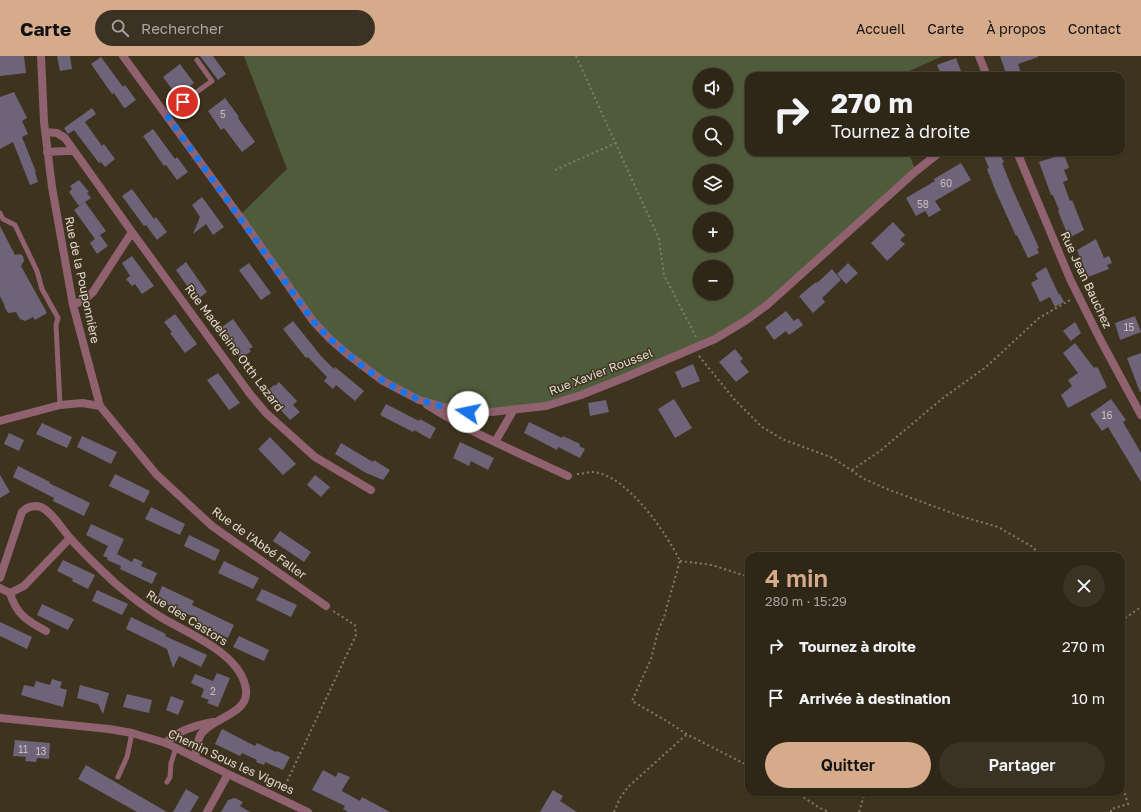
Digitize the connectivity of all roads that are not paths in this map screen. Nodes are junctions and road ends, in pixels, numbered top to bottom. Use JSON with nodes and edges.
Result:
{"nodes":[{"id":1,"x":41,"y":56,"type":"edge"},
{"id":2,"x":124,"y":56,"type":"edge"},
{"id":3,"x":979,"y":56,"type":"edge"},
{"id":4,"x":197,"y":60,"type":"dead end"},
{"id":5,"x":985,"y":72,"type":"edge"},
{"id":6,"x":166,"y":114,"type":"junction"},
{"id":7,"x":45,"y":132,"type":"junction"},
{"id":8,"x":74,"y":151,"type":"junction"},
{"id":9,"x":47,"y":152,"type":"junction"},
{"id":10,"x":935,"y":156,"type":"edge"},
{"id":11,"x":1019,"y":156,"type":"edge"},
{"id":12,"x":0,"y":213,"type":"edge"},
{"id":13,"x":132,"y":232,"type":"junction"},
{"id":14,"x":73,"y":305,"type":"junction"},
{"id":15,"x":419,"y":400,"type":"junction"},
{"id":16,"x":60,"y":405,"type":"junction"},
{"id":17,"x":100,"y":406,"type":"junction"},
{"id":18,"x":513,"y":411,"type":"junction"},
{"id":19,"x":1141,"y":415,"type":"edge"},
{"id":20,"x":0,"y":421,"type":"edge"},
{"id":21,"x":495,"y":442,"type":"junction"},
{"id":22,"x":568,"y":476,"type":"road end"},
{"id":23,"x":370,"y":490,"type":"dead end"},
{"id":24,"x":70,"y":538,"type":"junction"},
{"id":25,"x":0,"y":578,"type":"edge"},
{"id":26,"x":0,"y":588,"type":"edge"},
{"id":27,"x":10,"y":593,"type":"junction"},
{"id":28,"x":326,"y":606,"type":"road end"},
{"id":29,"x":46,"y":631,"type":"dead end"},
{"id":30,"x":0,"y":718,"type":"edge"},
{"id":31,"x":213,"y":722,"type":"junction"},
{"id":32,"x":132,"y":733,"type":"junction"},
{"id":33,"x":166,"y":743,"type":"junction"},
{"id":34,"x":176,"y":748,"type":"junction"},
{"id":35,"x":195,"y":757,"type":"junction"},
{"id":36,"x":228,"y":774,"type":"junction"},
{"id":37,"x":118,"y":777,"type":"dead end"},
{"id":38,"x":167,"y":782,"type":"dead end"},
{"id":39,"x":207,"y":812,"type":"edge"},
{"id":40,"x":308,"y":812,"type":"edge"}],
"edges":[{"from":1,"to":7,"type":"street","name":"Rue de la Pouponnière"},
{"from":2,"to":6,"type":"street","name":"Rue Xavier Roussel"},
{"from":3,"to":5,"type":"street"},
{"from":4,"to":6,"type":"lane"},
{"from":6,"to":15,"type":"street","name":"Rue Xavier Roussel"},
{"from":7,"to":8,"type":"street","name":"Rue Madeleine Otth Lazard"},
{"from":7,"to":9,"type":"street","name":"Rue de la Pouponnière"},
{"from":8,"to":9,"type":"street"},
{"from":8,"to":13,"type":"street","name":"Rue Madeleine Otth Lazard"},
{"from":9,"to":14,"type":"street","name":"Rue de la Pouponnière"},
{"from":10,"to":18,"type":"street","name":"Rue Xavier Roussel"},
{"from":11,"to":19,"type":"street","name":"Rue Jean Bauchez"},
{"from":12,"to":16,"type":"lane"},
{"from":13,"to":14,"type":"street"},
{"from":13,"to":23,"type":"street","name":"Rue Madeleine Otth Lazard"},
{"from":14,"to":17,"type":"street","name":"Rue de la Pouponnière"},
{"from":15,"to":18,"type":"street","name":"Rue Xavier Roussel"},
{"from":15,"to":21,"type":"street"},
{"from":16,"to":17,"type":"street"},
{"from":16,"to":20,"type":"street"},
{"from":17,"to":28,"type":"street","name":"Rue de l'Abbé Faller"},
{"from":18,"to":21,"type":"street"},
{"from":21,"to":22,"type":"street"},
{"from":24,"to":25,"type":"street","name":"Rue des Castors"},
{"from":24,"to":27,"type":"street"},
{"from":24,"to":31,"type":"street","name":"Rue des Castors"},
{"from":26,"to":27,"type":"street"},
{"from":27,"to":29,"type":"street"},
{"from":30,"to":32,"type":"street","name":"Chemin Sous les Vignes"},
{"from":31,"to":33,"type":"street","name":"Rue des Castors"},
{"from":31,"to":35,"type":"street","name":"Rue des Castors"},
{"from":32,"to":33,"type":"street","name":"Chemin Sous les Vignes"},
{"from":32,"to":37,"type":"lane"},
{"from":33,"to":34,"type":"street","name":"Chemin Sous les Vignes"},
{"from":34,"to":35,"type":"street","name":"Chemin Sous les Vignes"},
{"from":34,"to":38,"type":"lane"},
{"from":35,"to":36,"type":"street","name":"Chemin Sous les Vignes"},
{"from":36,"to":39,"type":"street"},
{"from":36,"to":40,"type":"street","name":"Chemin Sous les Vignes"}]}
